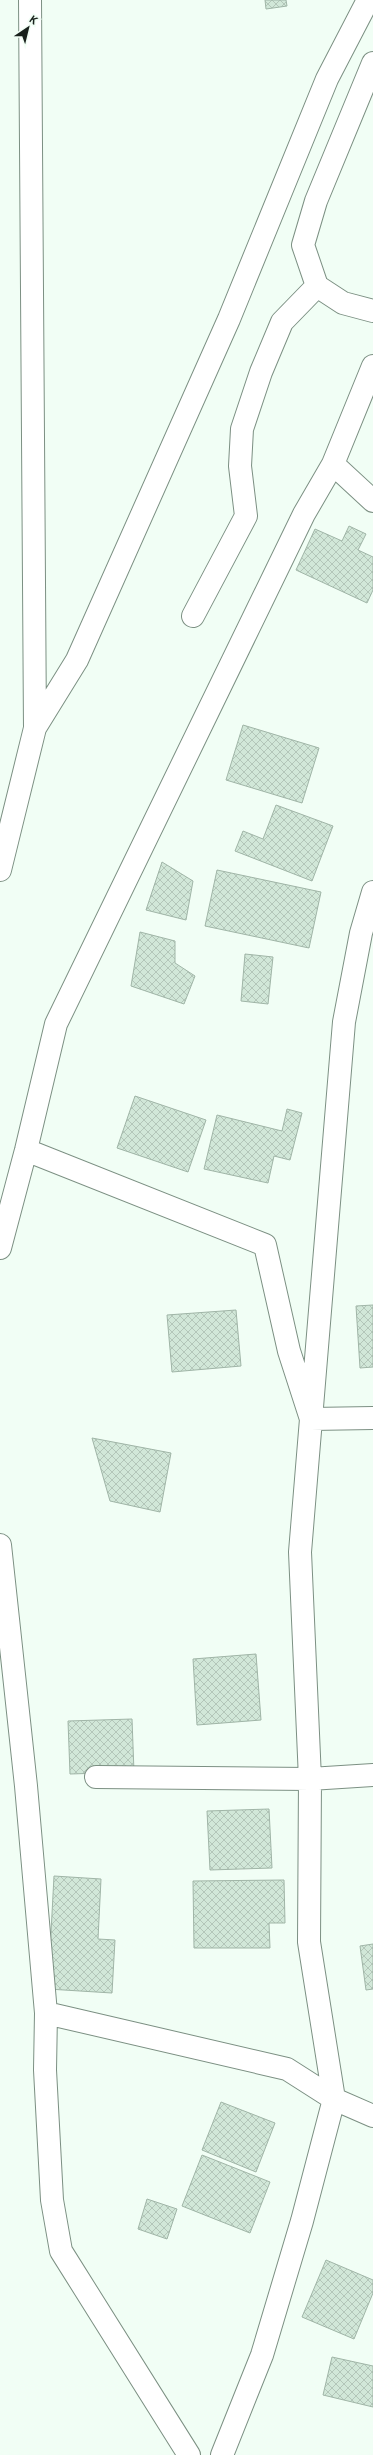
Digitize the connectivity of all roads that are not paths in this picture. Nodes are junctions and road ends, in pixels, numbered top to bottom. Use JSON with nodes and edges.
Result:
{"nodes":[{"id":1,"x":30,"y":0,"type":"edge"},
{"id":2,"x":368,"y":0,"type":"edge"},
{"id":3,"x":373,"y":63,"type":"edge"},
{"id":4,"x":317,"y":286,"type":"junction"},
{"id":5,"x":373,"y":311,"type":"edge"},
{"id":6,"x":373,"y":366,"type":"edge"},
{"id":7,"x":333,"y":464,"type":"junction"},
{"id":8,"x":373,"y":501,"type":"edge"},
{"id":9,"x":193,"y":616,"type":"dead end"},
{"id":10,"x":35,"y":728,"type":"junction"},
{"id":11,"x":0,"y":870,"type":"edge"},
{"id":12,"x":373,"y":892,"type":"edge"},
{"id":13,"x":26,"y":1150,"type":"junction"},
{"id":14,"x":0,"y":1248,"type":"edge"},
{"id":15,"x":373,"y":1418,"type":"edge"},
{"id":16,"x":311,"y":1419,"type":"junction"},
{"id":17,"x":0,"y":1545,"type":"edge"},
{"id":18,"x":373,"y":1775,"type":"edge"},
{"id":19,"x":96,"y":1777,"type":"dead end"},
{"id":20,"x":310,"y":1779,"type":"junction"},
{"id":21,"x":46,"y":2013,"type":"junction"},
{"id":22,"x":334,"y":2099,"type":"junction"},
{"id":23,"x":373,"y":2116,"type":"edge"},
{"id":24,"x":188,"y":2455,"type":"edge"},
{"id":25,"x":222,"y":2455,"type":"edge"}],
"edges":[{"from":1,"to":10,"type":"street"},
{"from":2,"to":10,"type":"street"},
{"from":3,"to":4,"type":"street"},
{"from":4,"to":5,"type":"street"},
{"from":4,"to":9,"type":"street"},
{"from":6,"to":7,"type":"street"},
{"from":7,"to":8,"type":"street"},
{"from":7,"to":13,"type":"street"},
{"from":10,"to":11,"type":"street"},
{"from":12,"to":16,"type":"street"},
{"from":13,"to":14,"type":"street"},
{"from":13,"to":16,"type":"street"},
{"from":15,"to":16,"type":"street"},
{"from":16,"to":20,"type":"street"},
{"from":17,"to":21,"type":"street"},
{"from":18,"to":20,"type":"street"},
{"from":19,"to":20,"type":"street"},
{"from":20,"to":22,"type":"street"},
{"from":21,"to":22,"type":"street"},
{"from":21,"to":24,"type":"street"},
{"from":22,"to":23,"type":"street"},
{"from":22,"to":25,"type":"street"}]}
